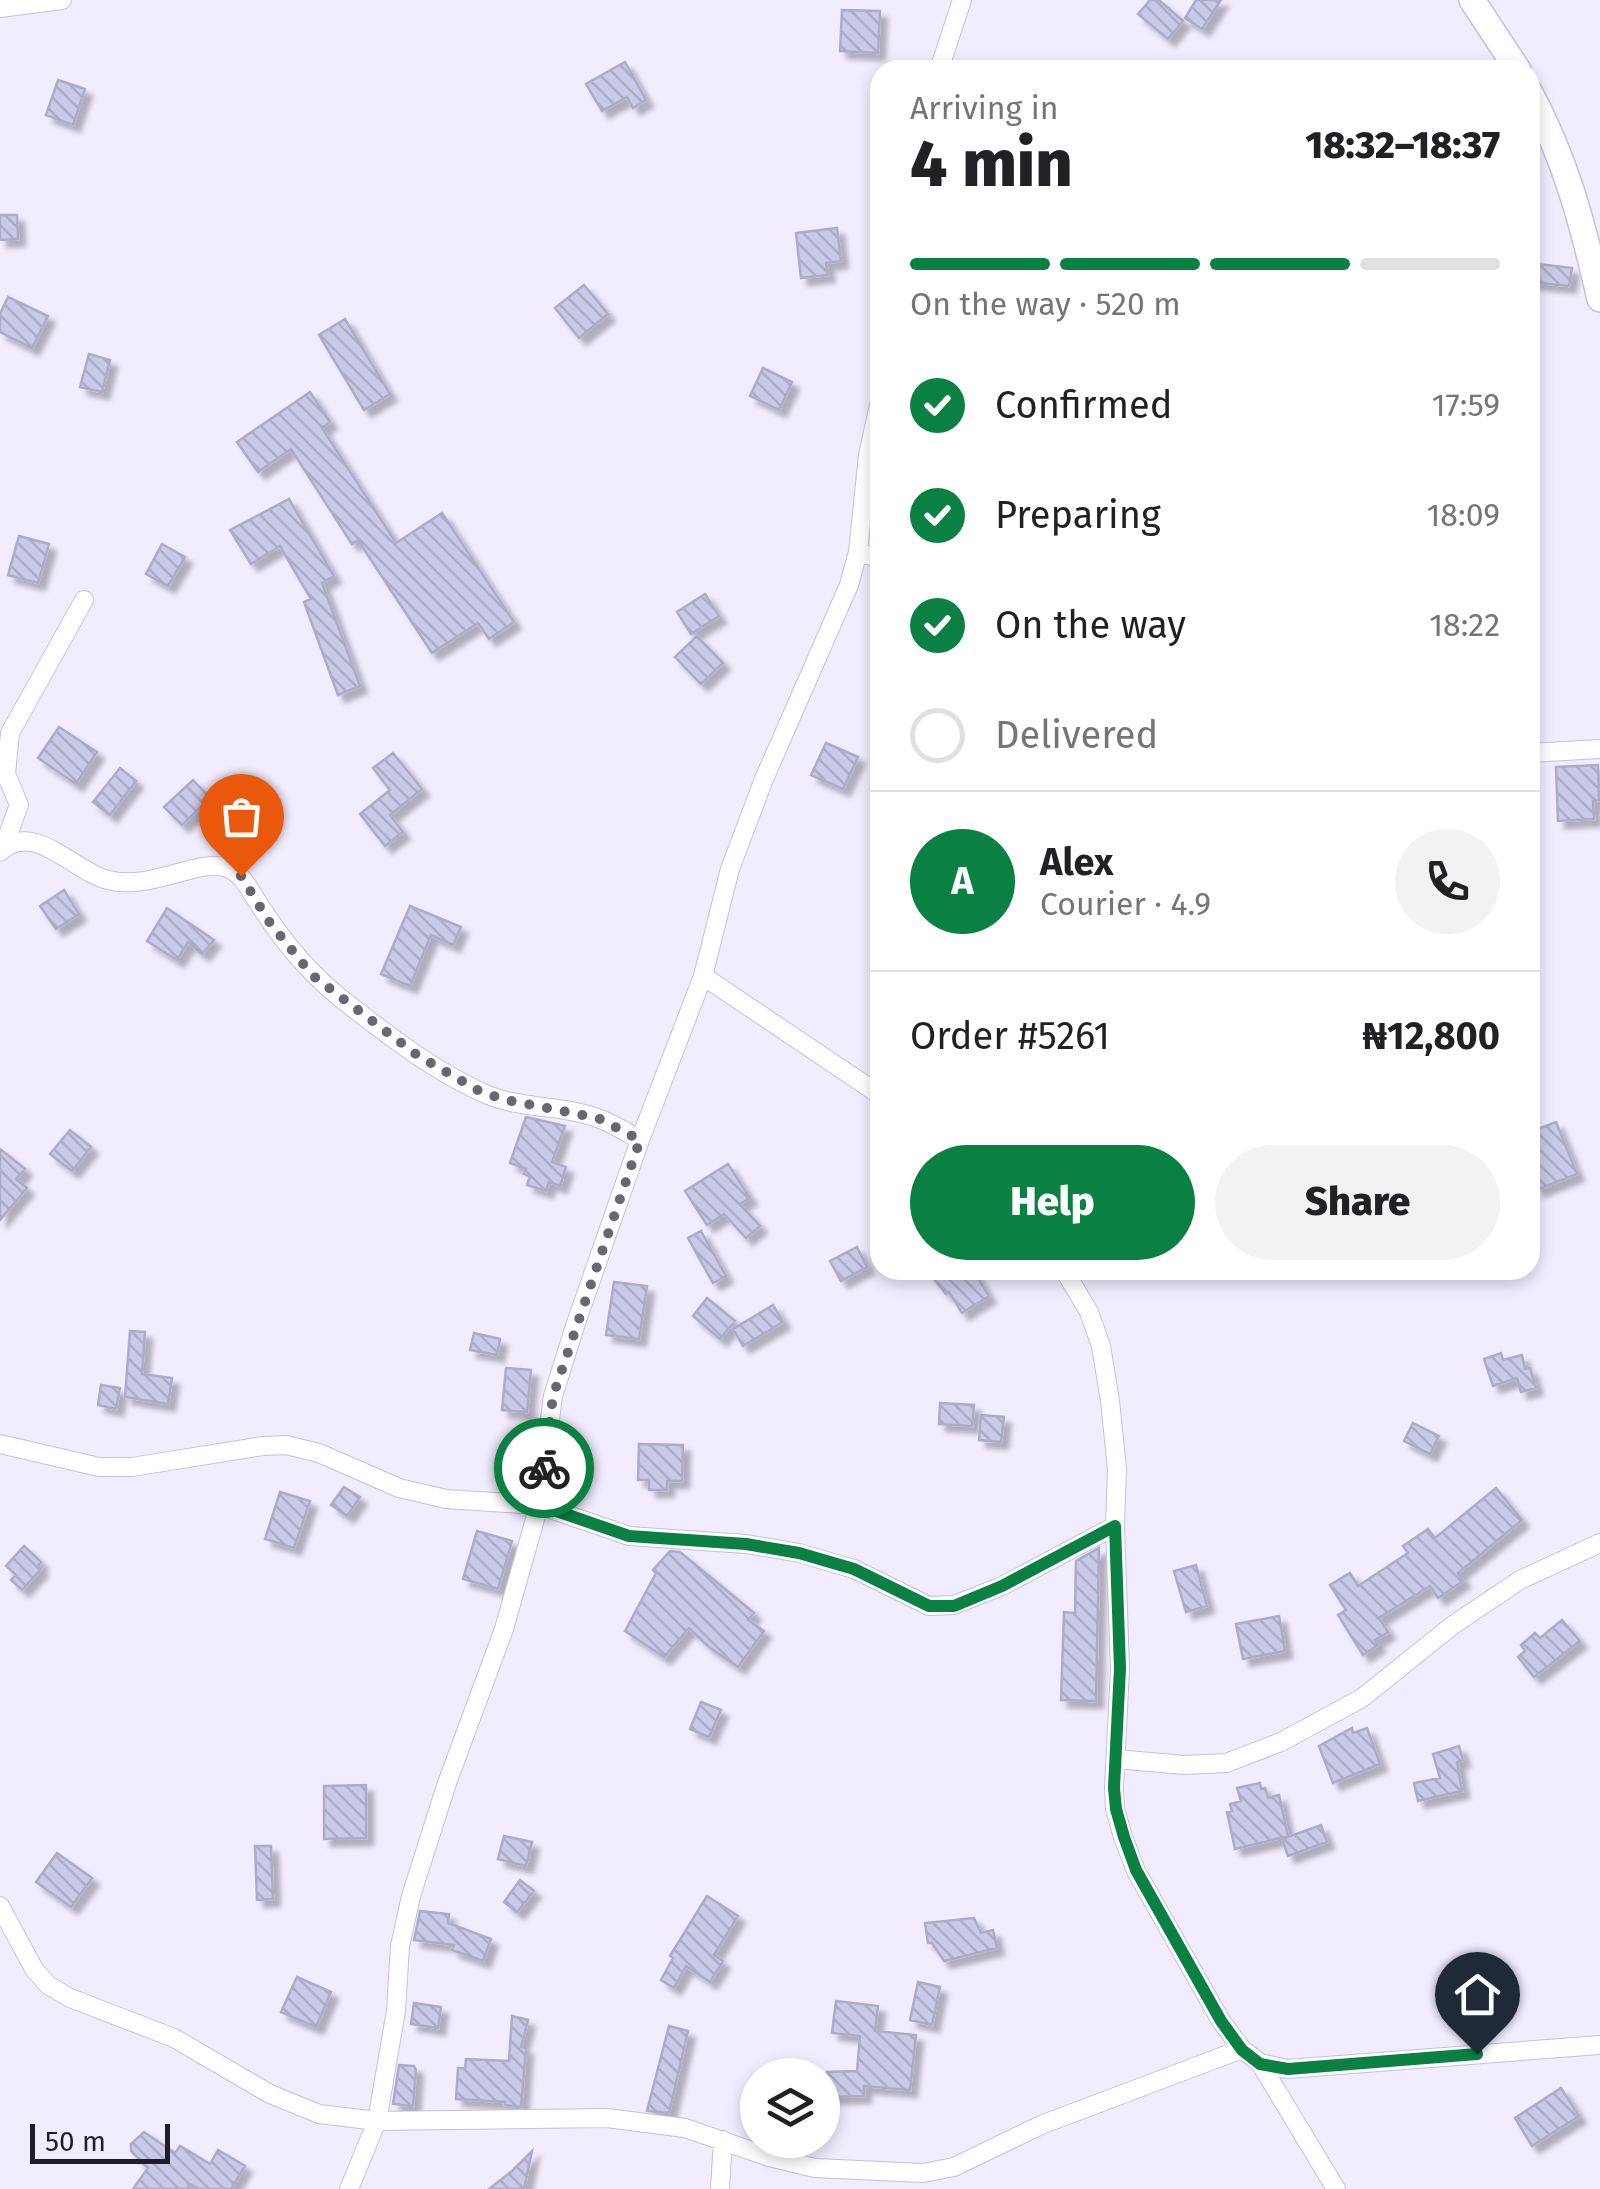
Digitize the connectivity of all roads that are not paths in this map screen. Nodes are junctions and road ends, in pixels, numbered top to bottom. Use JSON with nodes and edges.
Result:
{"nodes":[{"id":1,"x":62,"y":0,"type":"edge"},
{"id":2,"x":962,"y":0,"type":"edge"},
{"id":3,"x":1472,"y":0,"type":"edge"},
{"id":4,"x":0,"y":8,"type":"edge"},
{"id":5,"x":943,"y":60,"type":"edge"},
{"id":6,"x":1511,"y":60,"type":"edge"},
{"id":7,"x":1540,"y":112,"type":"edge"},
{"id":8,"x":1600,"y":299,"type":"edge"},
{"id":9,"x":870,"y":446,"type":"edge"},
{"id":10,"x":858,"y":552,"type":"junction"},
{"id":11,"x":870,"y":555,"type":"edge"},
{"id":12,"x":84,"y":600,"type":"dead end"},
{"id":13,"x":1600,"y":749,"type":"edge"},
{"id":14,"x":1540,"y":753,"type":"edge"},
{"id":15,"x":2,"y":850,"type":"edge"},
{"id":16,"x":703,"y":976,"type":"junction"},
{"id":17,"x":870,"y":1088,"type":"edge"},
{"id":18,"x":640,"y":1140,"type":"junction"},
{"id":19,"x":1070,"y":1280,"type":"edge"},
{"id":20,"x":0,"y":1444,"type":"edge"},
{"id":21,"x":539,"y":1505,"type":"junction"},
{"id":22,"x":1115,"y":1526,"type":"junction"},
{"id":23,"x":1600,"y":1543,"type":"edge"},
{"id":24,"x":1116,"y":1759,"type":"junction"},
{"id":25,"x":0,"y":1906,"type":"edge"},
{"id":26,"x":1600,"y":2045,"type":"edge"},
{"id":27,"x":1242,"y":2050,"type":"junction"},
{"id":28,"x":1260,"y":2064,"type":"junction"},
{"id":29,"x":377,"y":2122,"type":"junction"},
{"id":30,"x":724,"y":2140,"type":"junction"},
{"id":31,"x":349,"y":2189,"type":"edge"},
{"id":32,"x":720,"y":2189,"type":"edge"},
{"id":33,"x":1336,"y":2189,"type":"edge"}],
"edges":[{"from":1,"to":4,"type":"street"},
{"from":2,"to":5,"type":"street"},
{"from":3,"to":6,"type":"main road"},
{"from":7,"to":8,"type":"main road"},
{"from":9,"to":10,"type":"street"},
{"from":10,"to":11,"type":"street"},
{"from":10,"to":16,"type":"street"},
{"from":12,"to":15,"type":"street"},
{"from":13,"to":14,"type":"street"},
{"from":15,"to":18,"type":"street"},
{"from":16,"to":17,"type":"street"},
{"from":16,"to":18,"type":"street"},
{"from":18,"to":21,"type":"street"},
{"from":19,"to":22,"type":"street"},
{"from":20,"to":21,"type":"street"},
{"from":21,"to":22,"type":"street"},
{"from":21,"to":29,"type":"street"},
{"from":22,"to":24,"type":"street"},
{"from":23,"to":24,"type":"street"},
{"from":24,"to":27,"type":"street"},
{"from":25,"to":29,"type":"street"},
{"from":26,"to":28,"type":"street"},
{"from":27,"to":28,"type":"street"},
{"from":27,"to":30,"type":"street"},
{"from":28,"to":33,"type":"street"},
{"from":29,"to":30,"type":"street"},
{"from":29,"to":31,"type":"street"},
{"from":30,"to":32,"type":"street"}]}
